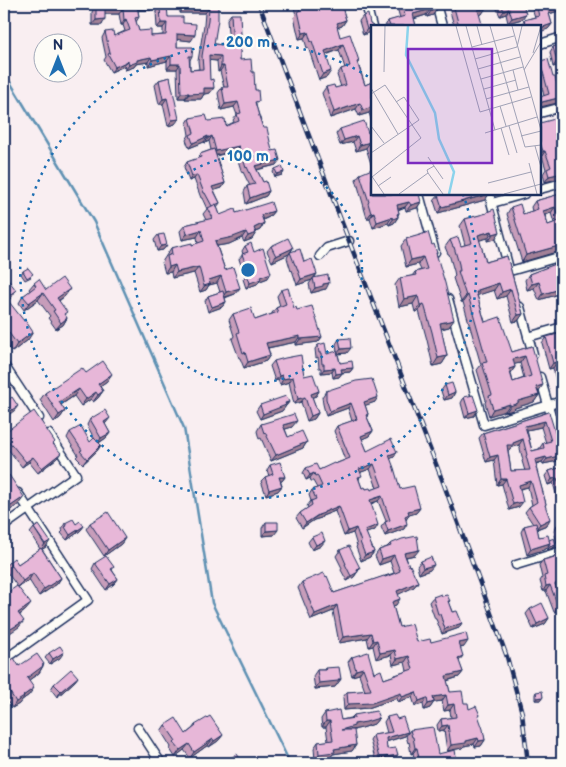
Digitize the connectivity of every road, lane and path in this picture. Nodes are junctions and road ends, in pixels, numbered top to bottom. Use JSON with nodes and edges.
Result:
{"nodes":[{"id":1,"x":366,"y":4,"type":"edge"},
{"id":2,"x":436,"y":4,"type":"edge"},
{"id":3,"x":372,"y":25,"type":"edge"},
{"id":4,"x":442,"y":25,"type":"edge"},
{"id":5,"x":562,"y":38,"type":"edge"},
{"id":6,"x":541,"y":44,"type":"edge"},
{"id":7,"x":562,"y":107,"type":"edge"},
{"id":8,"x":541,"y":113,"type":"edge"},
{"id":9,"x":562,"y":183,"type":"edge"},
{"id":10,"x":541,"y":189,"type":"edge"},
{"id":11,"x":419,"y":195,"type":"edge"},
{"id":12,"x":489,"y":195,"type":"edge"},
{"id":13,"x":520,"y":195,"type":"edge"},
{"id":14,"x":492,"y":203,"type":"junction"},
{"id":15,"x":349,"y":241,"type":"dead end"},
{"id":16,"x":320,"y":256,"type":"dead end"},
{"id":17,"x":562,"y":256,"type":"edge"},
{"id":18,"x":437,"y":258,"type":"edge"},
{"id":19,"x":510,"y":271,"type":"junction"},
{"id":20,"x":513,"y":280,"type":"edge"},
{"id":21,"x":447,"y":296,"type":"edge"},
{"id":22,"x":518,"y":299,"type":"edge"},
{"id":23,"x":562,"y":327,"type":"edge"},
{"id":24,"x":528,"y":337,"type":"junction"},
{"id":25,"x":535,"y":362,"type":"edge"},
{"id":26,"x":4,"y":365,"type":"edge"},
{"id":27,"x":538,"y":371,"type":"edge"},
{"id":28,"x":562,"y":401,"type":"edge"},
{"id":29,"x":548,"y":405,"type":"junction"},
{"id":30,"x":562,"y":454,"type":"edge"},
{"id":31,"x":14,"y":487,"type":"edge"},
{"id":32,"x":28,"y":509,"type":"junction"},
{"id":33,"x":4,"y":526,"type":"edge"},
{"id":34,"x":562,"y":551,"type":"edge"},
{"id":35,"x":516,"y":565,"type":"dead end"},
{"id":36,"x":4,"y":660,"type":"edge"},
{"id":37,"x":138,"y":728,"type":"dead end"},
{"id":38,"x":161,"y":763,"type":"edge"}],
"edges":[{"from":1,"to":3,"type":"street"},
{"from":2,"to":4,"type":"street"},
{"from":5,"to":6,"type":"street"},
{"from":7,"to":8,"type":"street"},
{"from":9,"to":10,"type":"street"},
{"from":11,"to":18,"type":"street"},
{"from":12,"to":14,"type":"street"},
{"from":13,"to":14,"type":"street"},
{"from":14,"to":19,"type":"street"},
{"from":15,"to":16,"type":"street"},
{"from":17,"to":19,"type":"street"},
{"from":19,"to":20,"type":"street"},
{"from":21,"to":29,"type":"street"},
{"from":22,"to":24,"type":"street"},
{"from":23,"to":24,"type":"street"},
{"from":24,"to":25,"type":"street"},
{"from":26,"to":32,"type":"street"},
{"from":27,"to":29,"type":"street"},
{"from":28,"to":29,"type":"street"},
{"from":29,"to":30,"type":"street"},
{"from":31,"to":32,"type":"street"},
{"from":32,"to":33,"type":"street"},
{"from":32,"to":36,"type":"street"},
{"from":34,"to":35,"type":"street"},
{"from":37,"to":38,"type":"street"}]}
